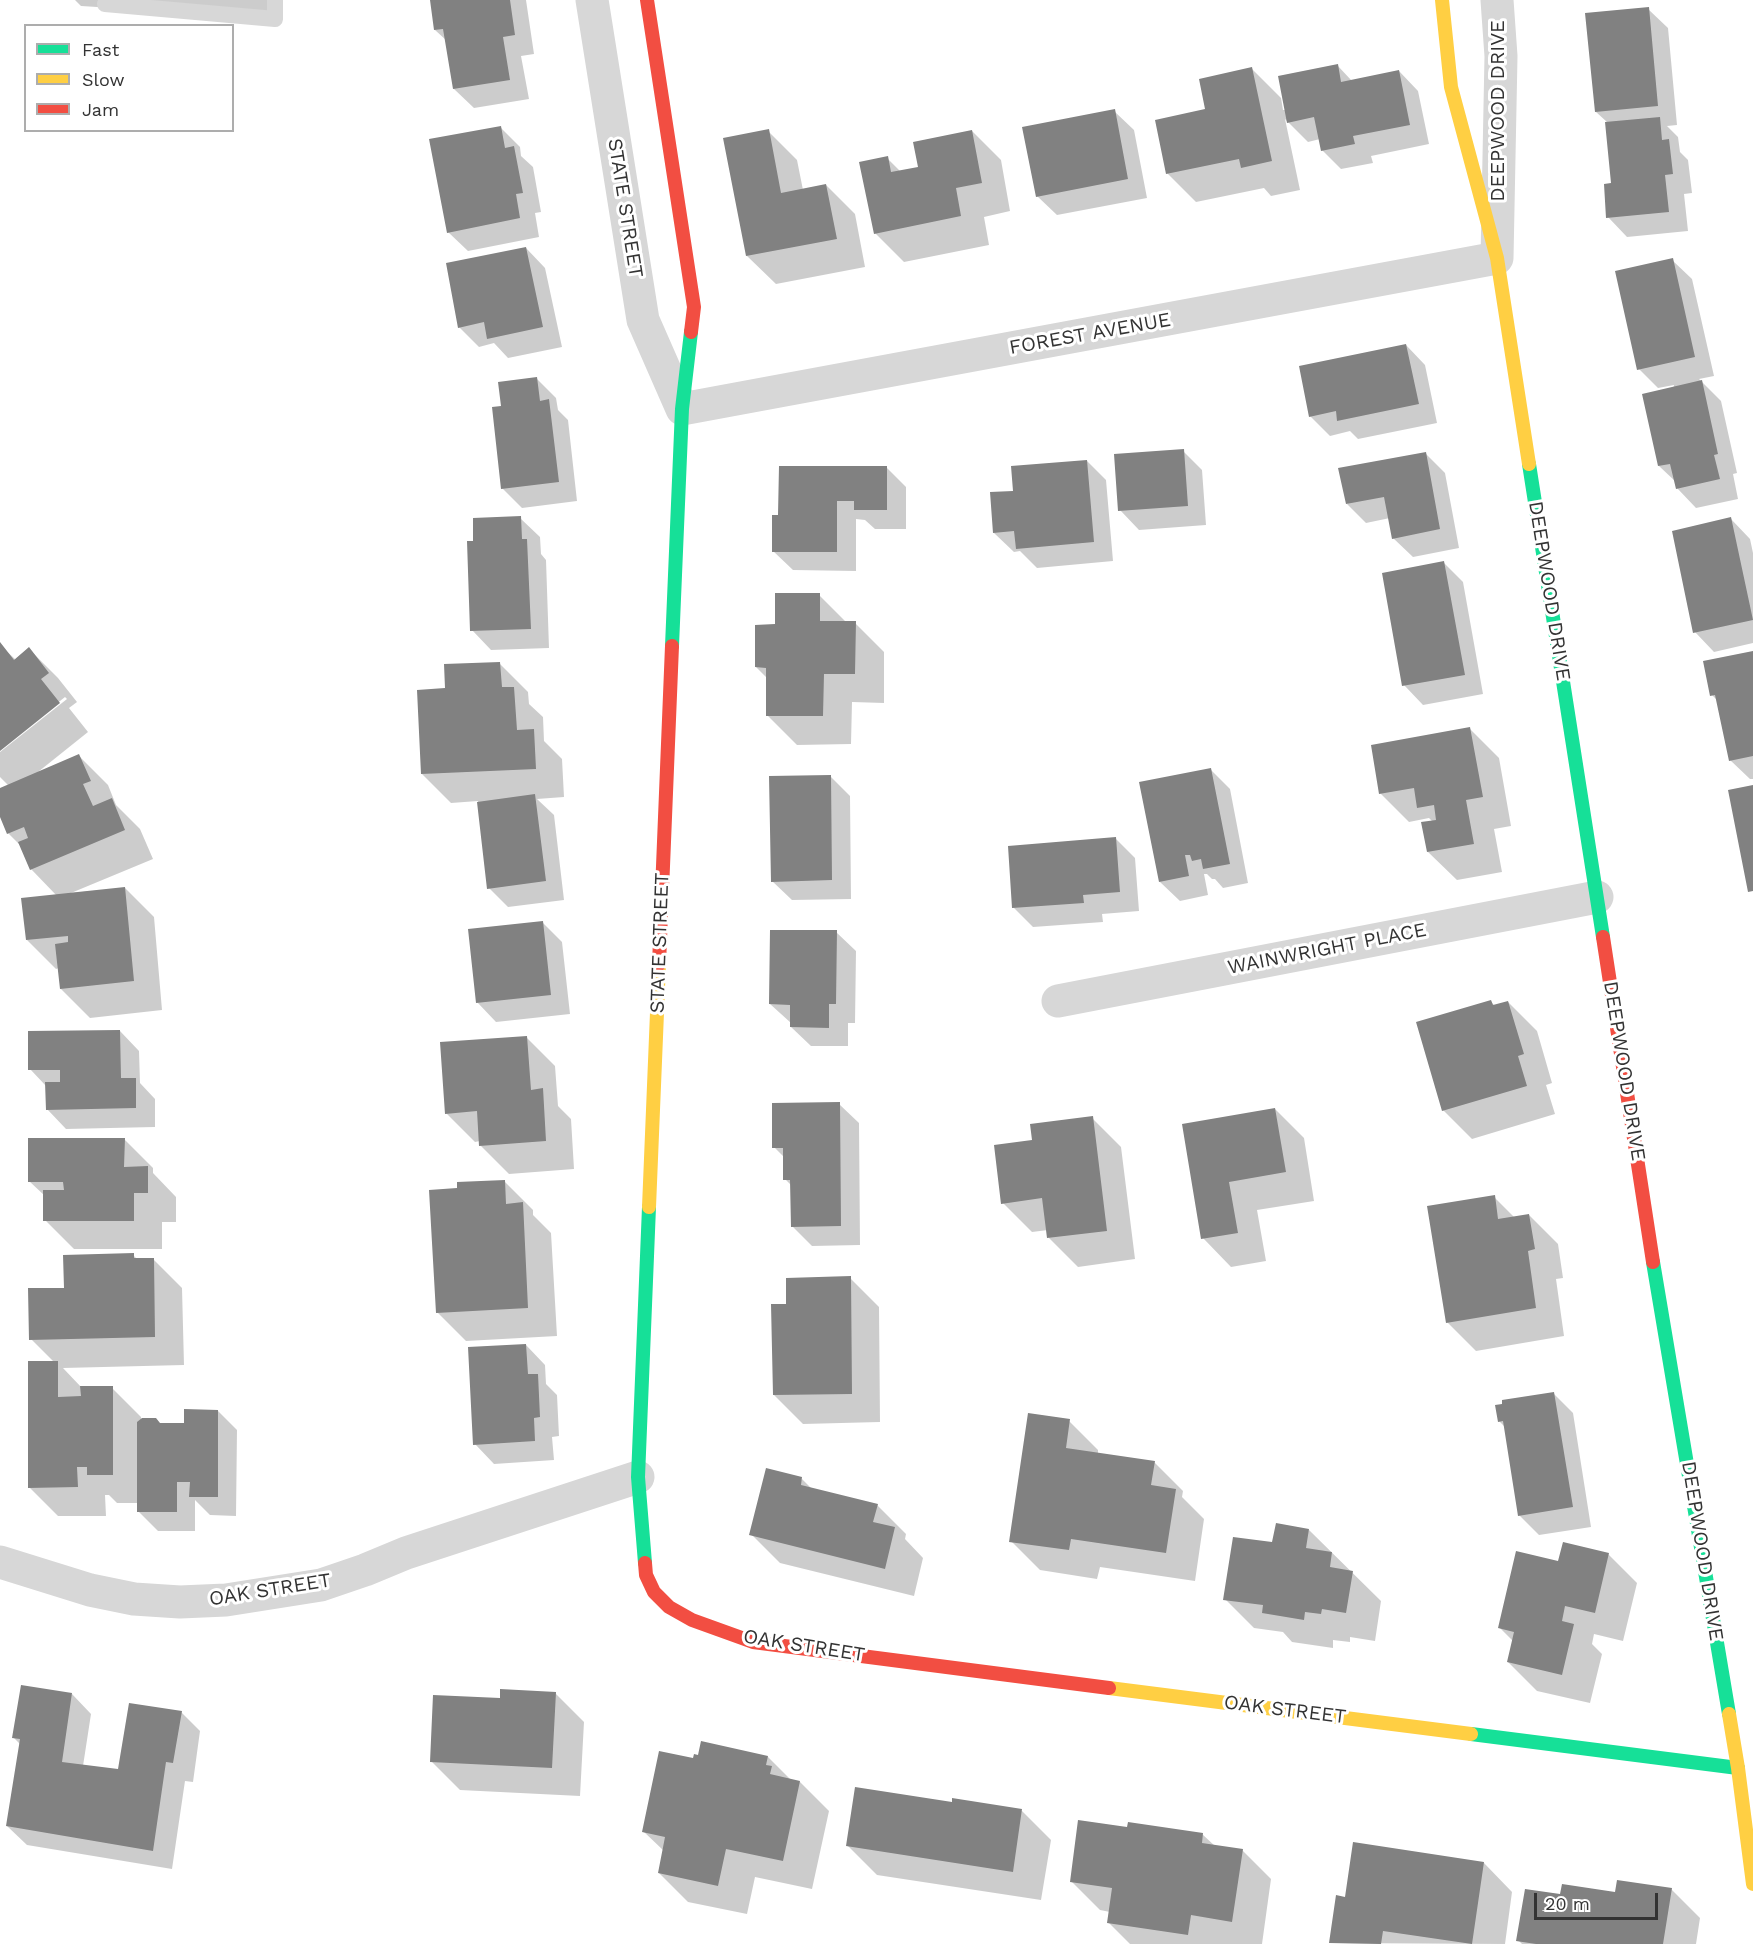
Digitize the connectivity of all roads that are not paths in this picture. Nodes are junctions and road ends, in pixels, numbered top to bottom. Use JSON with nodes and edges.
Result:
{"nodes":[{"id":1,"x":275,"y":0,"type":"edge"},
{"id":2,"x":592,"y":0,"type":"edge"},
{"id":3,"x":647,"y":0,"type":"edge"},
{"id":4,"x":1442,"y":0,"type":"edge"},
{"id":5,"x":1497,"y":0,"type":"edge"},
{"id":6,"x":105,"y":4,"type":"dead end"},
{"id":7,"x":1497,"y":258,"type":"junction"},
{"id":8,"x":682,"y":409,"type":"junction"},
{"id":9,"x":1597,"y":897,"type":"junction"},
{"id":10,"x":1058,"y":1001,"type":"dead end"},
{"id":11,"x":638,"y":1476,"type":"junction"},
{"id":12,"x":0,"y":1562,"type":"edge"},
{"id":13,"x":1738,"y":1768,"type":"junction"},
{"id":14,"x":1753,"y":1884,"type":"edge"}],
"edges":[{"from":1,"to":6,"type":"lane"},
{"from":2,"to":8,"type":"street","name":"STATE STREET"},
{"from":3,"to":8,"type":"street","name":"STATE STREET"},
{"from":4,"to":7,"type":"street","name":"DEEPWOOD DRIVE"},
{"from":5,"to":7,"type":"street","name":"DEEPWOOD DRIVE"},
{"from":7,"to":8,"type":"street","name":"FOREST AVENUE"},
{"from":7,"to":9,"type":"street","name":"DEEPWOOD DRIVE"},
{"from":8,"to":11,"type":"street","name":"STATE STREET"},
{"from":9,"to":10,"type":"street","name":"WAINWRIGHT PLACE"},
{"from":9,"to":13,"type":"street","name":"DEEPWOOD DRIVE"},
{"from":11,"to":12,"type":"street","name":"OAK STREET"},
{"from":11,"to":13,"type":"street","name":"OAK STREET"},
{"from":13,"to":14,"type":"street","name":"DEEPWOOD DRIVE"}]}
